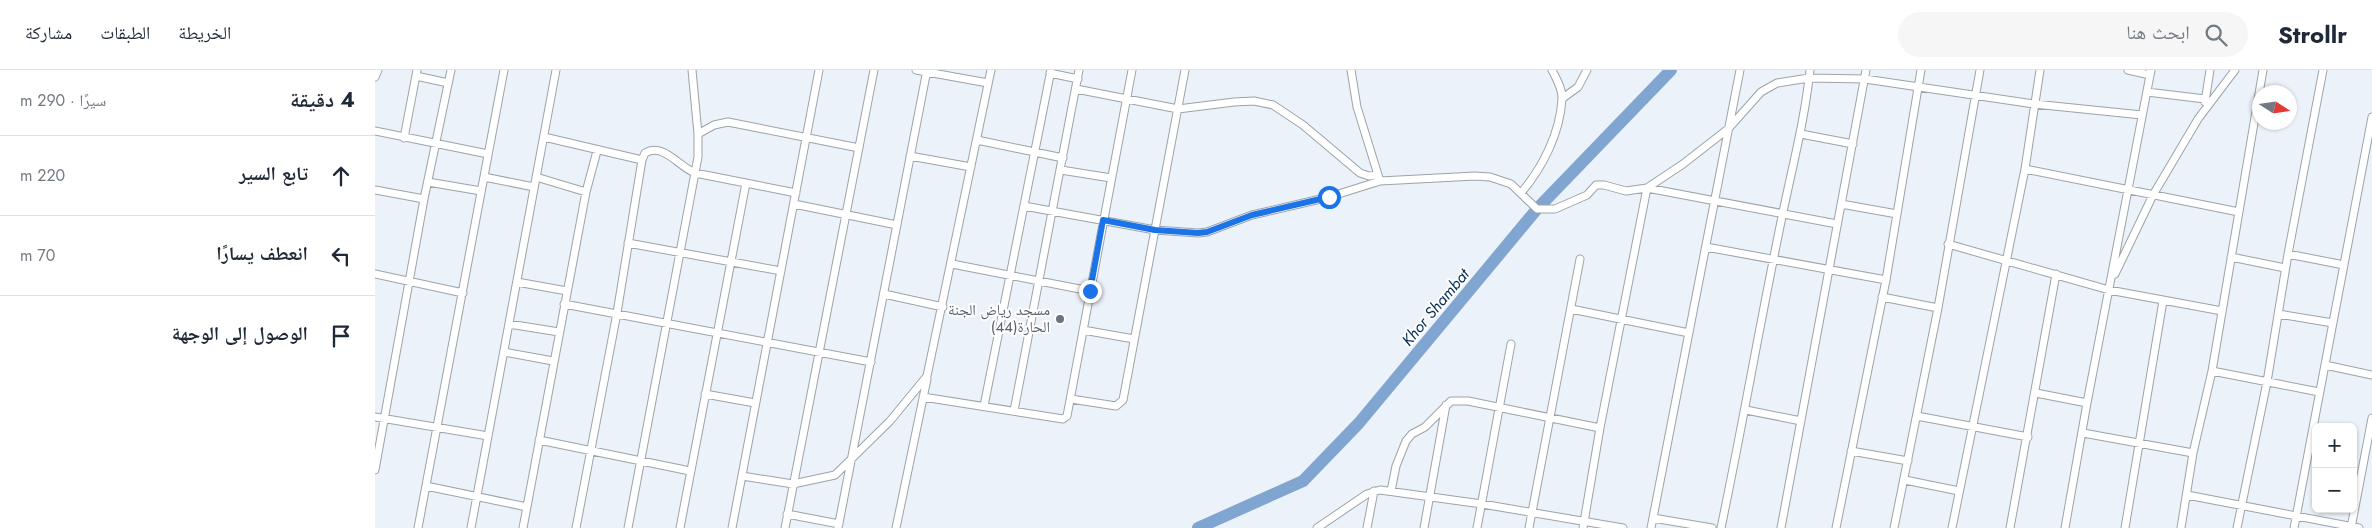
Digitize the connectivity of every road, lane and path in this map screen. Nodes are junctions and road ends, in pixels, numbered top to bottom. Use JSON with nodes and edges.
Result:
{"nodes":[{"id":1,"x":378,"y":70,"type":"edge"},
{"id":2,"x":451,"y":70,"type":"edge"},
{"id":3,"x":504,"y":70,"type":"edge"},
{"id":4,"x":556,"y":70,"type":"edge"},
{"id":5,"x":692,"y":70,"type":"edge"},
{"id":6,"x":819,"y":70,"type":"edge"},
{"id":7,"x":874,"y":70,"type":"edge"},
{"id":8,"x":916,"y":70,"type":"edge"},
{"id":9,"x":991,"y":70,"type":"edge"},
{"id":10,"x":1079,"y":70,"type":"edge"},
{"id":11,"x":1132,"y":70,"type":"edge"},
{"id":12,"x":1185,"y":70,"type":"edge"},
{"id":13,"x":1351,"y":70,"type":"edge"},
{"id":14,"x":1552,"y":70,"type":"edge"},
{"id":15,"x":1587,"y":70,"type":"edge"},
{"id":16,"x":1740,"y":70,"type":"edge"},
{"id":17,"x":1866,"y":70,"type":"edge"},
{"id":18,"x":1921,"y":70,"type":"edge"},
{"id":19,"x":1980,"y":70,"type":"edge"},
{"id":20,"x":2040,"y":70,"type":"edge"},
{"id":21,"x":2128,"y":70,"type":"edge"},
{"id":22,"x":2210,"y":70,"type":"edge"},
{"id":23,"x":2235,"y":70,"type":"edge"},
{"id":24,"x":2263,"y":70,"type":"edge"},
{"id":25,"x":2323,"y":70,"type":"edge"},
{"id":26,"x":926,"y":71,"type":"edge"},
{"id":27,"x":1050,"y":72,"type":"edge"},
{"id":28,"x":2150,"y":72,"type":"edge"},
{"id":29,"x":417,"y":73,"type":"edge"},
{"id":30,"x":1809,"y":74,"type":"edge"},
{"id":31,"x":375,"y":77,"type":"edge"},
{"id":32,"x":1078,"y":79,"type":"junction"},
{"id":33,"x":1865,"y":79,"type":"junction"},
{"id":34,"x":448,"y":83,"type":"junction"},
{"id":35,"x":988,"y":83,"type":"junction"},
{"id":36,"x":1918,"y":87,"type":"junction"},
{"id":37,"x":1076,"y":89,"type":"junction"},
{"id":38,"x":2147,"y":92,"type":"junction"},
{"id":39,"x":1976,"y":94,"type":"junction"},
{"id":40,"x":1563,"y":98,"type":"junction"},
{"id":41,"x":1126,"y":99,"type":"junction"},
{"id":42,"x":2205,"y":99,"type":"junction"},
{"id":43,"x":2034,"y":104,"type":"junction"},
{"id":44,"x":1178,"y":109,"type":"junction"},
{"id":45,"x":2203,"y":112,"type":"junction"},
{"id":46,"x":2142,"y":115,"type":"junction"},
{"id":47,"x":2372,"y":117,"type":"edge"},
{"id":48,"x":1728,"y":130,"type":"junction"},
{"id":49,"x":375,"y":131,"type":"edge"},
{"id":50,"x":698,"y":134,"type":"junction"},
{"id":51,"x":1801,"y":134,"type":"junction"},
{"id":52,"x":544,"y":137,"type":"junction"},
{"id":53,"x":404,"y":138,"type":"junction"},
{"id":54,"x":806,"y":138,"type":"junction"},
{"id":55,"x":977,"y":140,"type":"junction"},
{"id":56,"x":435,"y":144,"type":"junction"},
{"id":57,"x":1853,"y":144,"type":"junction"},
{"id":58,"x":859,"y":148,"type":"junction"},
{"id":59,"x":597,"y":151,"type":"junction"},
{"id":60,"x":1034,"y":152,"type":"junction"},
{"id":61,"x":488,"y":154,"type":"junction"},
{"id":62,"x":910,"y":156,"type":"junction"},
{"id":63,"x":1063,"y":158,"type":"junction"},
{"id":64,"x":641,"y":160,"type":"junction"},
{"id":65,"x":971,"y":167,"type":"junction"},
{"id":66,"x":2025,"y":169,"type":"junction"},
{"id":67,"x":1061,"y":170,"type":"junction"},
{"id":68,"x":695,"y":173,"type":"junction"},
{"id":69,"x":484,"y":177,"type":"junction"},
{"id":70,"x":536,"y":177,"type":"junction"},
{"id":71,"x":1111,"y":178,"type":"junction"},
{"id":72,"x":1379,"y":178,"type":"junction"},
{"id":73,"x":427,"y":182,"type":"junction"},
{"id":74,"x":746,"y":183,"type":"junction"},
{"id":75,"x":534,"y":188,"type":"junction"},
{"id":76,"x":1647,"y":188,"type":"junction"},
{"id":77,"x":375,"y":190,"type":"edge"},
{"id":78,"x":2128,"y":190,"type":"junction"},
{"id":79,"x":481,"y":192,"type":"junction"},
{"id":80,"x":587,"y":192,"type":"junction"},
{"id":81,"x":1521,"y":192,"type":"junction"},
{"id":82,"x":796,"y":193,"type":"junction"},
{"id":83,"x":2153,"y":195,"type":"junction"},
{"id":84,"x":424,"y":199,"type":"junction"},
{"id":85,"x":1715,"y":200,"type":"junction"},
{"id":86,"x":794,"y":204,"type":"junction"},
{"id":87,"x":1841,"y":204,"type":"junction"},
{"id":88,"x":1024,"y":206,"type":"junction"},
{"id":89,"x":1053,"y":211,"type":"junction"},
{"id":90,"x":1783,"y":212,"type":"junction"},
{"id":91,"x":2239,"y":212,"type":"junction"},
{"id":92,"x":846,"y":214,"type":"junction"},
{"id":93,"x":1897,"y":214,"type":"junction"},
{"id":94,"x":1103,"y":220,"type":"junction"},
{"id":95,"x":1837,"y":224,"type":"junction"},
{"id":96,"x":897,"y":225,"type":"junction"},
{"id":97,"x":1155,"y":230,"type":"junction"},
{"id":98,"x":628,"y":243,"type":"junction"},
{"id":99,"x":1949,"y":244,"type":"junction"},
{"id":100,"x":1705,"y":247,"type":"junction"},
{"id":101,"x":680,"y":252,"type":"junction"},
{"id":102,"x":2288,"y":254,"type":"junction"},
{"id":103,"x":2231,"y":257,"type":"junction"},
{"id":104,"x":1580,"y":259,"type":"dead end"},
{"id":105,"x":1774,"y":259,"type":"junction"},
{"id":106,"x":2006,"y":259,"type":"junction"},
{"id":107,"x":731,"y":261,"type":"junction"},
{"id":108,"x":952,"y":264,"type":"junction"},
{"id":109,"x":2344,"y":265,"type":"junction"},
{"id":110,"x":2285,"y":268,"type":"junction"},
{"id":111,"x":1829,"y":270,"type":"junction"},
{"id":112,"x":781,"y":271,"type":"junction"},
{"id":113,"x":375,"y":274,"type":"edge"},
{"id":114,"x":2056,"y":274,"type":"junction"},
{"id":115,"x":1010,"y":276,"type":"junction"},
{"id":116,"x":1886,"y":280,"type":"junction"},
{"id":117,"x":409,"y":281,"type":"junction"},
{"id":118,"x":517,"y":282,"type":"junction"},
{"id":119,"x":1038,"y":282,"type":"junction"},
{"id":120,"x":2110,"y":286,"type":"junction"},
{"id":121,"x":567,"y":291,"type":"junction"},
{"id":122,"x":1090,"y":291,"type":"junction"},
{"id":123,"x":463,"y":293,"type":"junction"},
{"id":124,"x":884,"y":294,"type":"junction"},
{"id":125,"x":1882,"y":297,"type":"junction"},
{"id":126,"x":2163,"y":301,"type":"junction"},
{"id":127,"x":565,"y":304,"type":"junction"},
{"id":128,"x":943,"y":306,"type":"junction"},
{"id":129,"x":1938,"y":308,"type":"junction"},
{"id":130,"x":1571,"y":309,"type":"junction"},
{"id":131,"x":2222,"y":311,"type":"junction"},
{"id":132,"x":617,"y":313,"type":"junction"},
{"id":133,"x":2278,"y":314,"type":"junction"},
{"id":134,"x":1622,"y":320,"type":"junction"},
{"id":135,"x":667,"y":323,"type":"junction"},
{"id":136,"x":2333,"y":323,"type":"junction"},
{"id":137,"x":509,"y":324,"type":"junction"},
{"id":138,"x":1083,"y":330,"type":"junction"},
{"id":139,"x":559,"y":332,"type":"junction"},
{"id":140,"x":716,"y":332,"type":"junction"},
{"id":141,"x":1689,"y":333,"type":"junction"},
{"id":142,"x":1134,"y":339,"type":"junction"},
{"id":143,"x":767,"y":342,"type":"junction"},
{"id":144,"x":1511,"y":344,"type":"dead end"},
{"id":145,"x":504,"y":352,"type":"junction"},
{"id":146,"x":818,"y":352,"type":"junction"},
{"id":147,"x":553,"y":361,"type":"junction"},
{"id":148,"x":871,"y":362,"type":"junction"},
{"id":149,"x":2325,"y":365,"type":"junction"},
{"id":150,"x":2212,"y":371,"type":"junction"},
{"id":151,"x":2372,"y":375,"type":"edge"},
{"id":152,"x":927,"y":376,"type":"junction"},
{"id":153,"x":2267,"y":382,"type":"junction"},
{"id":154,"x":2319,"y":392,"type":"junction"},
{"id":155,"x":2036,"y":393,"type":"junction"},
{"id":156,"x":705,"y":394,"type":"junction"},
{"id":157,"x":923,"y":396,"type":"junction"},
{"id":158,"x":1071,"y":399,"type":"junction"},
{"id":159,"x":755,"y":403,"type":"junction"},
{"id":160,"x":2087,"y":403,"type":"junction"},
{"id":161,"x":1446,"y":404,"type":"junction"},
{"id":162,"x":984,"y":406,"type":"junction"},
{"id":163,"x":1499,"y":408,"type":"junction"},
{"id":164,"x":1746,"y":410,"type":"junction"},
{"id":165,"x":1014,"y":411,"type":"junction"},
{"id":166,"x":1917,"y":416,"type":"junction"},
{"id":167,"x":375,"y":417,"type":"edge"},
{"id":168,"x":1551,"y":418,"type":"junction"},
{"id":169,"x":2372,"y":418,"type":"edge"},
{"id":170,"x":385,"y":419,"type":"junction"},
{"id":171,"x":1801,"y":420,"type":"junction"},
{"id":172,"x":1973,"y":427,"type":"junction"},
{"id":173,"x":437,"y":428,"type":"junction"},
{"id":174,"x":1600,"y":428,"type":"junction"},
{"id":175,"x":2083,"y":433,"type":"junction"},
{"id":176,"x":488,"y":436,"type":"junction"},
{"id":177,"x":2028,"y":438,"type":"junction"},
{"id":178,"x":539,"y":440,"type":"junction"},
{"id":179,"x":2138,"y":444,"type":"junction"},
{"id":180,"x":1851,"y":450,"type":"junction"},
{"id":181,"x":591,"y":451,"type":"junction"},
{"id":182,"x":2193,"y":453,"type":"junction"},
{"id":183,"x":641,"y":461,"type":"junction"},
{"id":184,"x":849,"y":461,"type":"junction"},
{"id":185,"x":1909,"y":461,"type":"junction"},
{"id":186,"x":375,"y":470,"type":"edge"},
{"id":187,"x":690,"y":471,"type":"junction"},
{"id":188,"x":742,"y":476,"type":"junction"},
{"id":189,"x":1905,"y":480,"type":"junction"},
{"id":190,"x":793,"y":484,"type":"junction"},
{"id":191,"x":426,"y":486,"type":"junction"},
{"id":192,"x":1374,"y":491,"type":"junction"},
{"id":193,"x":1391,"y":491,"type":"junction"},
{"id":194,"x":1959,"y":491,"type":"junction"},
{"id":195,"x":2187,"y":495,"type":"junction"},
{"id":196,"x":477,"y":496,"type":"junction"},
{"id":197,"x":1431,"y":496,"type":"junction"},
{"id":198,"x":1482,"y":504,"type":"junction"},
{"id":199,"x":2241,"y":505,"type":"junction"},
{"id":200,"x":527,"y":507,"type":"junction"},
{"id":201,"x":1533,"y":512,"type":"junction"},
{"id":202,"x":787,"y":514,"type":"junction"},
{"id":203,"x":2297,"y":516,"type":"junction"},
{"id":204,"x":1653,"y":518,"type":"junction"},
{"id":205,"x":1583,"y":525,"type":"edge"},
{"id":206,"x":839,"y":526,"type":"edge"},
{"id":207,"x":417,"y":528,"type":"edge"},
{"id":208,"x":471,"y":528,"type":"edge"},
{"id":209,"x":523,"y":528,"type":"edge"},
{"id":210,"x":576,"y":528,"type":"edge"},
{"id":211,"x":628,"y":528,"type":"edge"},
{"id":212,"x":680,"y":528,"type":"edge"},
{"id":213,"x":732,"y":528,"type":"edge"},
{"id":214,"x":785,"y":528,"type":"edge"},
{"id":215,"x":896,"y":528,"type":"edge"},
{"id":216,"x":1317,"y":528,"type":"edge"},
{"id":217,"x":1367,"y":528,"type":"edge"},
{"id":218,"x":1425,"y":528,"type":"edge"},
{"id":219,"x":1477,"y":528,"type":"edge"},
{"id":220,"x":1529,"y":528,"type":"edge"},
{"id":221,"x":1623,"y":528,"type":"edge"},
{"id":222,"x":1651,"y":528,"type":"edge"},
{"id":223,"x":1712,"y":528,"type":"edge"},
{"id":224,"x":1721,"y":528,"type":"edge"},
{"id":225,"x":1781,"y":528,"type":"edge"},
{"id":226,"x":1836,"y":528,"type":"edge"},
{"id":227,"x":1894,"y":528,"type":"edge"},
{"id":228,"x":1952,"y":528,"type":"edge"},
{"id":229,"x":2010,"y":528,"type":"edge"},
{"id":230,"x":2065,"y":528,"type":"edge"},
{"id":231,"x":2125,"y":528,"type":"edge"},
{"id":232,"x":2181,"y":528,"type":"edge"},
{"id":233,"x":2237,"y":528,"type":"edge"},
{"id":234,"x":2294,"y":528,"type":"edge"},
{"id":235,"x":2354,"y":528,"type":"edge"}],
"edges":[{"from":1,"to":31,"type":"street"},
{"from":2,"to":34,"type":"street"},
{"from":3,"to":61,"type":"street"},
{"from":4,"to":52,"type":"street"},
{"from":5,"to":50,"type":"street"},
{"from":6,"to":54,"type":"street"},
{"from":7,"to":58,"type":"street"},
{"from":8,"to":26,"type":"street"},
{"from":9,"to":35,"type":"street"},
{"from":10,"to":32,"type":"street"},
{"from":11,"to":41,"type":"street"},
{"from":12,"to":44,"type":"street"},
{"from":13,"to":72,"type":"street"},
{"from":14,"to":40,"type":"street"},
{"from":15,"to":40,"type":"street"},
{"from":16,"to":48,"type":"street"},
{"from":17,"to":33,"type":"street"},
{"from":18,"to":36,"type":"street"},
{"from":19,"to":39,"type":"street"},
{"from":20,"to":43,"type":"street"},
{"from":21,"to":28,"type":"street"},
{"from":22,"to":42,"type":"street"},
{"from":23,"to":45,"type":"street"},
{"from":24,"to":91,"type":"street"},
{"from":25,"to":102,"type":"street"},
{"from":26,"to":35,"type":"street"},
{"from":26,"to":62,"type":"street"},
{"from":27,"to":32,"type":"street"},
{"from":27,"to":60,"type":"street"},
{"from":28,"to":38,"type":"street"},
{"from":29,"to":34,"type":"street"},
{"from":29,"to":53,"type":"street"},
{"from":30,"to":33,"type":"street"},
{"from":30,"to":48,"type":"street"},
{"from":30,"to":51,"type":"street"},
{"from":32,"to":37,"type":"street"},
{"from":33,"to":36,"type":"street"},
{"from":33,"to":57,"type":"street"},
{"from":34,"to":56,"type":"street"},
{"from":35,"to":55,"type":"street"},
{"from":36,"to":39,"type":"street"},
{"from":36,"to":93,"type":"street"},
{"from":37,"to":41,"type":"street"},
{"from":37,"to":63,"type":"street"},
{"from":38,"to":42,"type":"street"},
{"from":38,"to":46,"type":"street"},
{"from":39,"to":43,"type":"street"},
{"from":39,"to":99,"type":"street"},
{"from":40,"to":81,"type":"street"},
{"from":41,"to":44,"type":"street"},
{"from":41,"to":71,"type":"street"},
{"from":42,"to":45,"type":"street"},
{"from":43,"to":46,"type":"street"},
{"from":43,"to":66,"type":"street"},
{"from":44,"to":72,"type":"street"},
{"from":44,"to":97,"type":"street"},
{"from":45,"to":83,"type":"street"},
{"from":46,"to":78,"type":"street"},
{"from":47,"to":109,"type":"street"},
{"from":48,"to":76,"type":"street"},
{"from":48,"to":85,"type":"street"},
{"from":49,"to":53,"type":"street"},
{"from":50,"to":54,"type":"street"},
{"from":50,"to":68,"type":"street"},
{"from":51,"to":57,"type":"street"},
{"from":51,"to":90,"type":"street"},
{"from":52,"to":59,"type":"street"},
{"from":52,"to":70,"type":"street"},
{"from":53,"to":56,"type":"street"},
{"from":54,"to":58,"type":"street"},
{"from":54,"to":82,"type":"street"},
{"from":55,"to":60,"type":"street"},
{"from":55,"to":65,"type":"street"},
{"from":56,"to":61,"type":"street"},
{"from":56,"to":73,"type":"street"},
{"from":57,"to":87,"type":"street"},
{"from":58,"to":92,"type":"street"},
{"from":59,"to":64,"type":"street"},
{"from":59,"to":80,"type":"street"},
{"from":60,"to":63,"type":"street"},
{"from":60,"to":88,"type":"street"},
{"from":61,"to":69,"type":"street"},
{"from":62,"to":65,"type":"street"},
{"from":62,"to":96,"type":"street"},
{"from":63,"to":67,"type":"street"},
{"from":64,"to":68,"type":"street"},
{"from":64,"to":98,"type":"street"},
{"from":65,"to":108,"type":"street"},
{"from":66,"to":78,"type":"street"},
{"from":66,"to":106,"type":"street"},
{"from":67,"to":71,"type":"street"},
{"from":67,"to":89,"type":"street"},
{"from":68,"to":74,"type":"street"},
{"from":68,"to":101,"type":"street"},
{"from":69,"to":75,"type":"street"},
{"from":69,"to":79,"type":"street"},
{"from":70,"to":75,"type":"street"},
{"from":70,"to":80,"type":"street"},
{"from":71,"to":94,"type":"street"},
{"from":72,"to":81,"type":"street"},
{"from":72,"to":97,"type":"street"},
{"from":73,"to":79,"type":"street"},
{"from":73,"to":84,"type":"street"},
{"from":74,"to":82,"type":"street"},
{"from":74,"to":107,"type":"street"},
{"from":75,"to":118,"type":"street"},
{"from":76,"to":81,"type":"street"},
{"from":76,"to":85,"type":"street"},
{"from":76,"to":134,"type":"street"},
{"from":77,"to":84,"type":"street"},
{"from":78,"to":83,"type":"street"},
{"from":78,"to":120,"type":"street"},
{"from":79,"to":123,"type":"street"},
{"from":80,"to":121,"type":"street"},
{"from":82,"to":86,"type":"street"},
{"from":83,"to":91,"type":"street"},
{"from":83,"to":120,"type":"street"},
{"from":84,"to":117,"type":"street"},
{"from":85,"to":90,"type":"street"},
{"from":85,"to":100,"type":"street"},
{"from":86,"to":92,"type":"street"},
{"from":86,"to":112,"type":"street"},
{"from":87,"to":93,"type":"street"},
{"from":87,"to":95,"type":"street"},
{"from":88,"to":89,"type":"street"},
{"from":88,"to":115,"type":"street"},
{"from":89,"to":94,"type":"street"},
{"from":89,"to":119,"type":"street"},
{"from":90,"to":95,"type":"street"},
{"from":90,"to":105,"type":"street"},
{"from":91,"to":103,"type":"street"},
{"from":92,"to":96,"type":"street"},
{"from":92,"to":146,"type":"street"},
{"from":93,"to":116,"type":"street"},
{"from":94,"to":97,"type":"street"},
{"from":94,"to":122,"type":"street"},
{"from":95,"to":111,"type":"street"},
{"from":96,"to":124,"type":"street"},
{"from":97,"to":142,"type":"street"},
{"from":98,"to":101,"type":"street"},
{"from":98,"to":132,"type":"street"},
{"from":99,"to":106,"type":"street"},
{"from":99,"to":129,"type":"street"},
{"from":100,"to":105,"type":"street"},
{"from":100,"to":141,"type":"street"},
{"from":101,"to":107,"type":"street"},
{"from":101,"to":135,"type":"street"},
{"from":102,"to":109,"type":"street"},
{"from":102,"to":110,"type":"street"},
{"from":103,"to":110,"type":"street"},
{"from":103,"to":131,"type":"street"},
{"from":104,"to":130,"type":"street"},
{"from":105,"to":111,"type":"street"},
{"from":105,"to":164,"type":"street"},
{"from":106,"to":114,"type":"street"},
{"from":106,"to":172,"type":"street"},
{"from":107,"to":112,"type":"street"},
{"from":107,"to":140,"type":"street"},
{"from":108,"to":115,"type":"street"},
{"from":108,"to":128,"type":"street"},
{"from":109,"to":136,"type":"street"},
{"from":110,"to":133,"type":"street"},
{"from":111,"to":116,"type":"street"},
{"from":111,"to":171,"type":"street"},
{"from":112,"to":143,"type":"street"},
{"from":113,"to":117,"type":"street"},
{"from":114,"to":120,"type":"street"},
{"from":114,"to":155,"type":"street"},
{"from":115,"to":119,"type":"street"},
{"from":115,"to":162,"type":"street"},
{"from":116,"to":125,"type":"street"},
{"from":117,"to":123,"type":"street"},
{"from":117,"to":170,"type":"street"},
{"from":118,"to":121,"type":"street"},
{"from":118,"to":137,"type":"street"},
{"from":119,"to":122,"type":"street"},
{"from":119,"to":165,"type":"street"},
{"from":120,"to":126,"type":"street"},
{"from":120,"to":160,"type":"street"},
{"from":121,"to":127,"type":"street"},
{"from":122,"to":138,"type":"street"},
{"from":123,"to":173,"type":"street"},
{"from":124,"to":128,"type":"street"},
{"from":124,"to":148,"type":"street"},
{"from":125,"to":129,"type":"street"},
{"from":125,"to":180,"type":"street"},
{"from":126,"to":131,"type":"street"},
{"from":126,"to":179,"type":"street"},
{"from":127,"to":132,"type":"street"},
{"from":127,"to":139,"type":"street"},
{"from":128,"to":152,"type":"street"},
{"from":129,"to":166,"type":"street"},
{"from":130,"to":134,"type":"street"},
{"from":130,"to":168,"type":"street"},
{"from":131,"to":150,"type":"street"},
{"from":132,"to":135,"type":"street"},
{"from":132,"to":181,"type":"street"},
{"from":133,"to":136,"type":"street"},
{"from":133,"to":153,"type":"street"},
{"from":134,"to":141,"type":"street"},
{"from":134,"to":174,"type":"street"},
{"from":135,"to":140,"type":"street"},
{"from":135,"to":183,"type":"street"},
{"from":136,"to":149,"type":"street"},
{"from":137,"to":139,"type":"street"},
{"from":137,"to":145,"type":"street"},
{"from":138,"to":142,"type":"street"},
{"from":138,"to":158,"type":"street"},
{"from":139,"to":147,"type":"street"},
{"from":140,"to":143,"type":"street"},
{"from":140,"to":156,"type":"street"},
{"from":141,"to":204,"type":"street"},
{"from":142,"to":158,"type":"street"},
{"from":143,"to":146,"type":"street"},
{"from":143,"to":159,"type":"street"},
{"from":144,"to":163,"type":"street"},
{"from":145,"to":147,"type":"street"},
{"from":145,"to":176,"type":"street"},
{"from":146,"to":148,"type":"street"},
{"from":146,"to":190,"type":"street"},
{"from":147,"to":178,"type":"street"},
{"from":148,"to":184,"type":"street"},
{"from":149,"to":151,"type":"street"},
{"from":149,"to":154,"type":"street"},
{"from":150,"to":153,"type":"street"},
{"from":150,"to":182,"type":"street"},
{"from":152,"to":157,"type":"street"},
{"from":152,"to":184,"type":"street"},
{"from":153,"to":154,"type":"street"},
{"from":153,"to":199,"type":"street"},
{"from":154,"to":203,"type":"street"},
{"from":155,"to":160,"type":"street"},
{"from":155,"to":177,"type":"street"},
{"from":156,"to":159,"type":"street"},
{"from":156,"to":187,"type":"street"},
{"from":157,"to":162,"type":"street"},
{"from":157,"to":215,"type":"street"},
{"from":158,"to":165,"type":"street"},
{"from":159,"to":188,"type":"street"},
{"from":160,"to":175,"type":"street"},
{"from":161,"to":163,"type":"street"},
{"from":161,"to":193,"type":"street"},
{"from":161,"to":197,"type":"street"},
{"from":162,"to":165,"type":"street"},
{"from":163,"to":168,"type":"street"},
{"from":163,"to":198,"type":"street"},
{"from":164,"to":171,"type":"street"},
{"from":164,"to":224,"type":"street"},
{"from":166,"to":172,"type":"street"},
{"from":166,"to":185,"type":"street"},
{"from":167,"to":170,"type":"street"},
{"from":168,"to":174,"type":"street"},
{"from":168,"to":201,"type":"street"},
{"from":169,"to":235,"type":"street"},
{"from":170,"to":173,"type":"street"},
{"from":170,"to":186,"type":"street"},
{"from":171,"to":225,"type":"street"},
{"from":172,"to":177,"type":"street"},
{"from":172,"to":194,"type":"street"},
{"from":173,"to":176,"type":"street"},
{"from":173,"to":191,"type":"street"},
{"from":174,"to":205,"type":"street"},
{"from":175,"to":179,"type":"street"},
{"from":175,"to":230,"type":"street"},
{"from":176,"to":196,"type":"street"},
{"from":177,"to":229,"type":"street"},
{"from":178,"to":181,"type":"street"},
{"from":178,"to":200,"type":"street"},
{"from":179,"to":182,"type":"street"},
{"from":179,"to":231,"type":"street"},
{"from":180,"to":185,"type":"street"},
{"from":180,"to":226,"type":"street"},
{"from":181,"to":183,"type":"street"},
{"from":181,"to":210,"type":"street"},
{"from":182,"to":195,"type":"street"},
{"from":183,"to":187,"type":"street"},
{"from":183,"to":211,"type":"street"},
{"from":184,"to":190,"type":"street"},
{"from":184,"to":206,"type":"street"},
{"from":185,"to":189,"type":"street"},
{"from":187,"to":212,"type":"street"},
{"from":188,"to":190,"type":"street"},
{"from":188,"to":213,"type":"street"},
{"from":189,"to":194,"type":"street"},
{"from":189,"to":227,"type":"street"},
{"from":190,"to":202,"type":"street"},
{"from":191,"to":196,"type":"street"},
{"from":191,"to":207,"type":"street"},
{"from":192,"to":193,"type":"street"},
{"from":192,"to":216,"type":"street"},
{"from":192,"to":217,"type":"street"},
{"from":193,"to":197,"type":"street"},
{"from":194,"to":228,"type":"street"},
{"from":195,"to":199,"type":"street"},
{"from":195,"to":232,"type":"street"},
{"from":196,"to":200,"type":"street"},
{"from":196,"to":208,"type":"street"},
{"from":197,"to":198,"type":"street"},
{"from":197,"to":218,"type":"street"},
{"from":198,"to":201,"type":"street"},
{"from":198,"to":219,"type":"street"},
{"from":199,"to":203,"type":"street"},
{"from":199,"to":233,"type":"street"},
{"from":200,"to":209,"type":"street"},
{"from":201,"to":205,"type":"street"},
{"from":201,"to":220,"type":"street"},
{"from":202,"to":206,"type":"street"},
{"from":202,"to":214,"type":"street"},
{"from":203,"to":234,"type":"street"},
{"from":203,"to":235,"type":"street"},
{"from":204,"to":222,"type":"street"},
{"from":204,"to":223,"type":"street"},
{"from":205,"to":221,"type":"street"}]}
